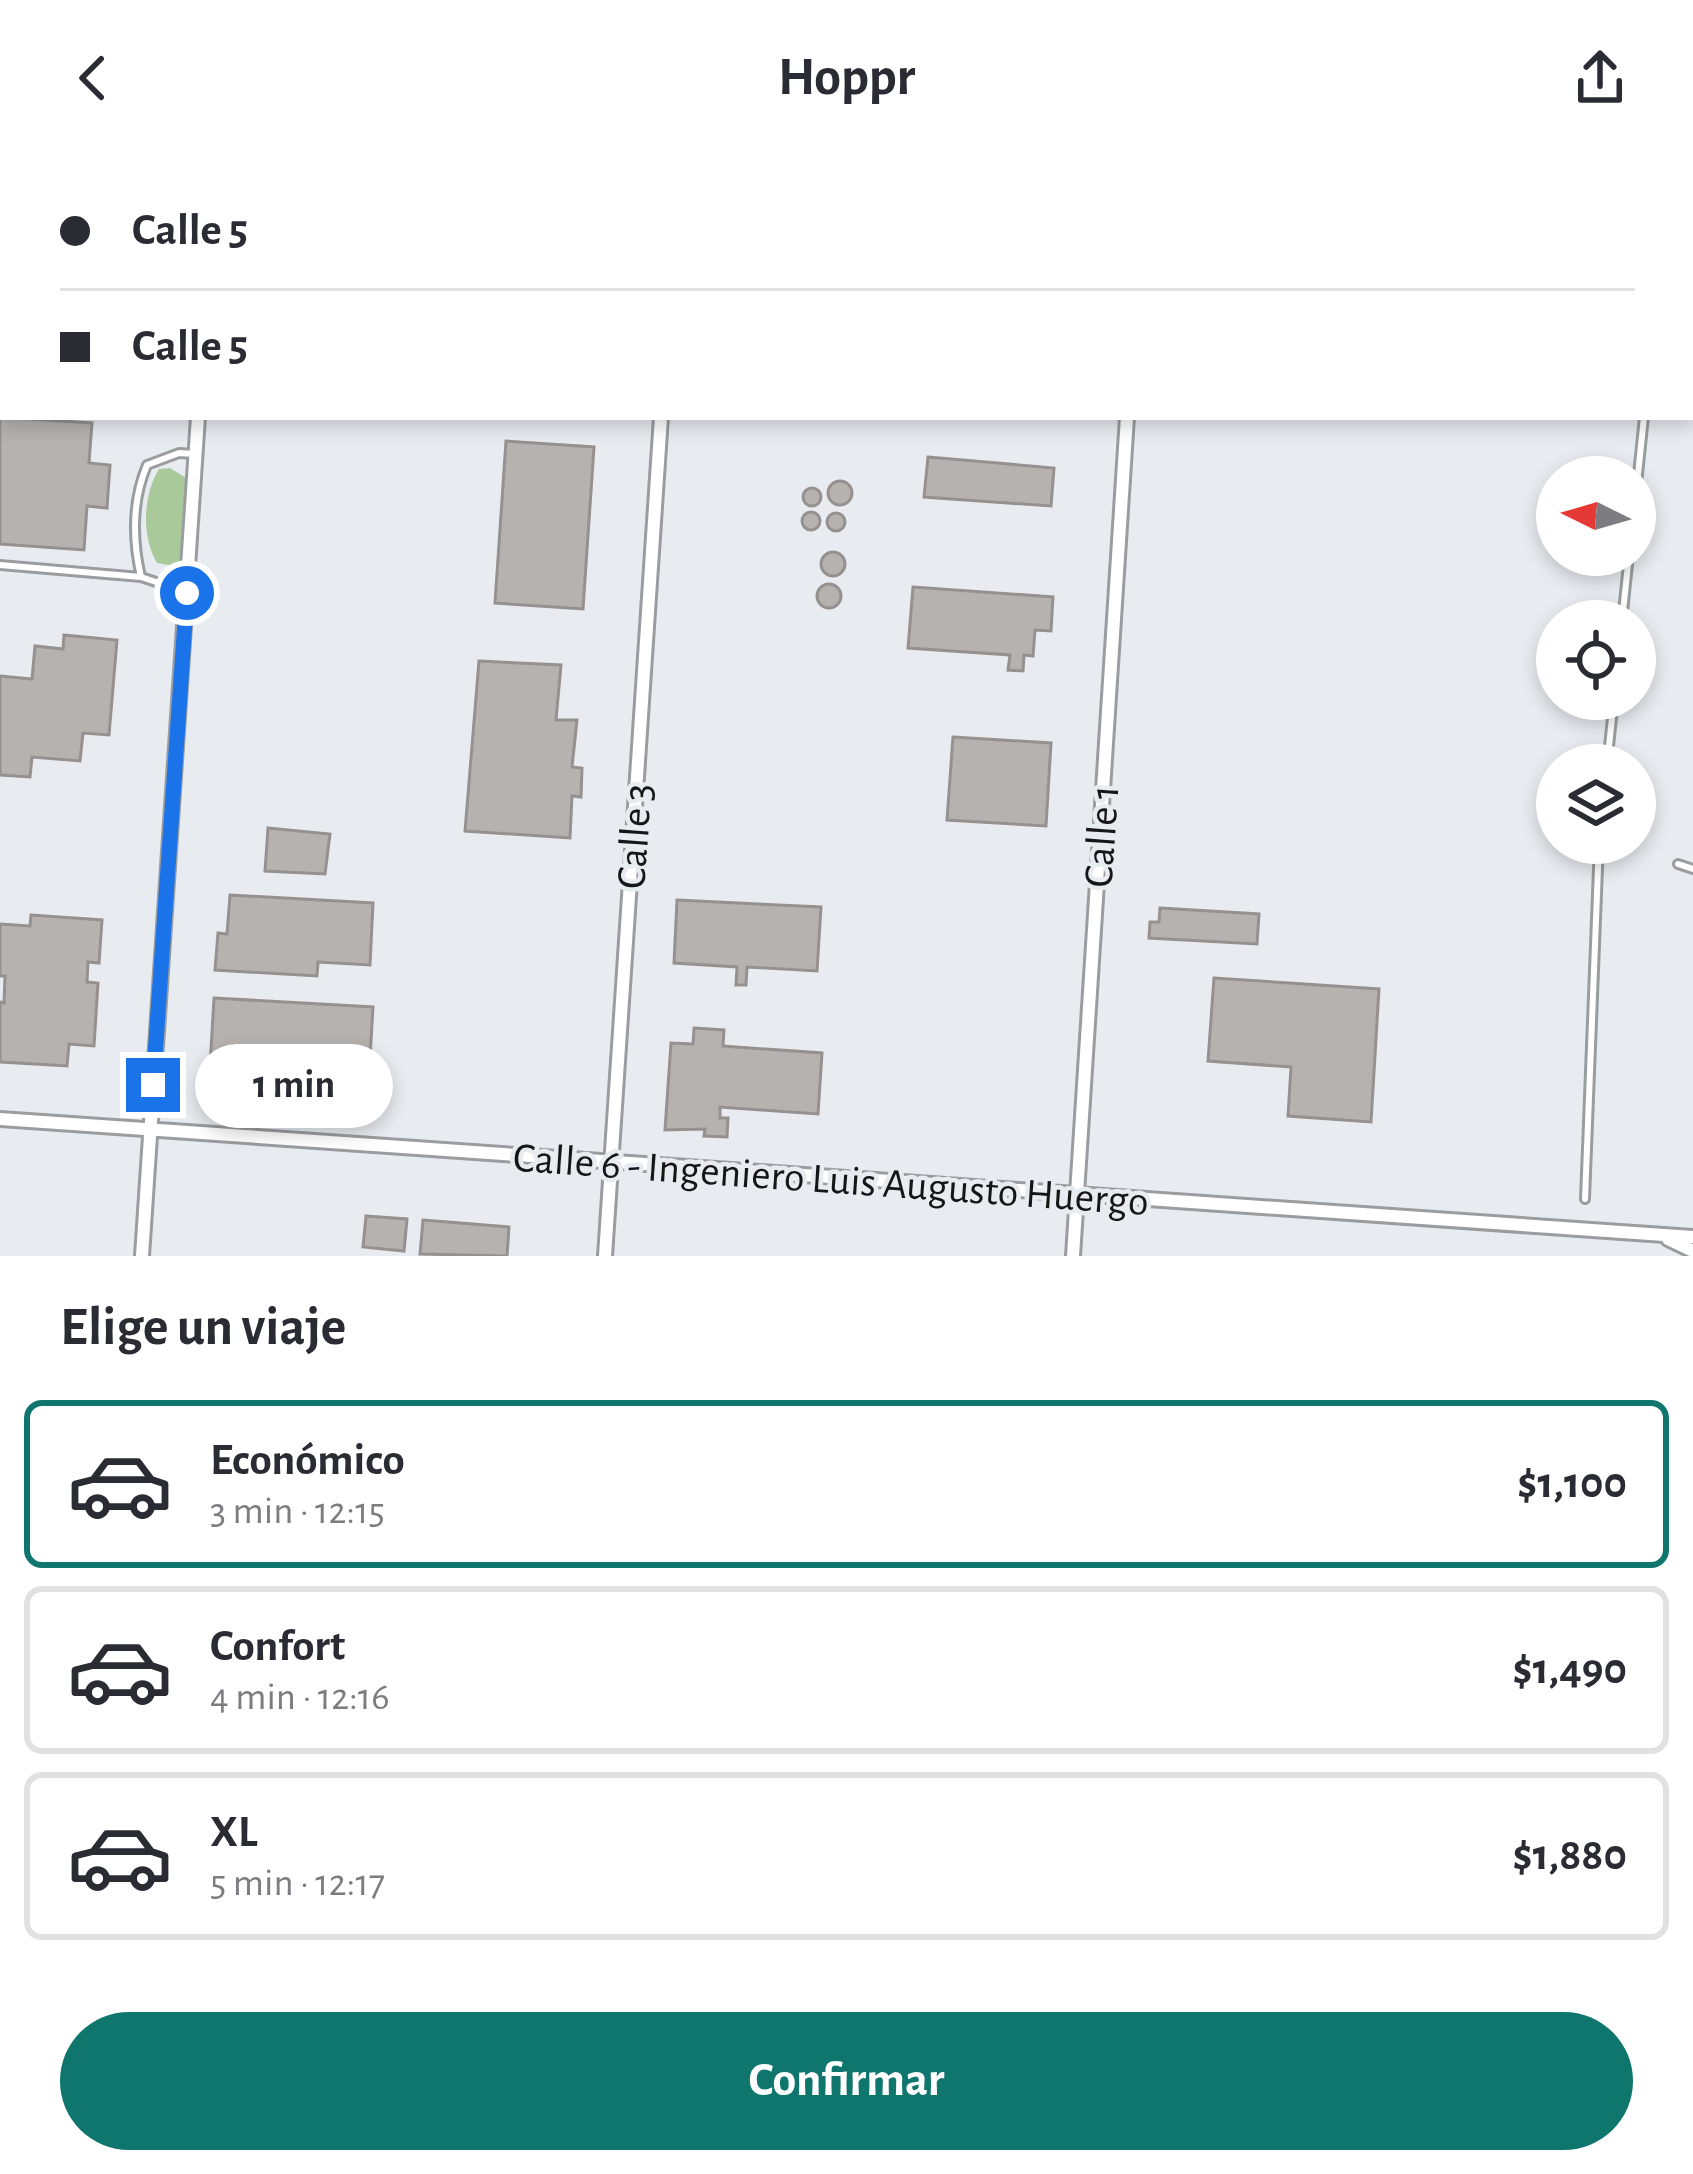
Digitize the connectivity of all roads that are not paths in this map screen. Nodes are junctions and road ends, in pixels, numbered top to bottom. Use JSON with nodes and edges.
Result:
{"nodes":[{"id":1,"x":198,"y":420,"type":"edge"},
{"id":2,"x":661,"y":420,"type":"edge"},
{"id":3,"x":1127,"y":420,"type":"edge"},
{"id":4,"x":1644,"y":420,"type":"edge"},
{"id":5,"x":196,"y":454,"type":"junction"},
{"id":6,"x":1640,"y":456,"type":"edge"},
{"id":7,"x":0,"y":565,"type":"edge"},
{"id":8,"x":141,"y":577,"type":"junction"},
{"id":9,"x":187,"y":593,"type":"junction"},
{"id":10,"x":1598,"y":864,"type":"edge"},
{"id":11,"x":1678,"y":864,"type":"dead end"},
{"id":12,"x":1693,"y":869,"type":"edge"},
{"id":13,"x":0,"y":1120,"type":"edge"},
{"id":14,"x":150,"y":1130,"type":"junction"},
{"id":15,"x":611,"y":1162,"type":"junction"},
{"id":16,"x":1077,"y":1195,"type":"junction"},
{"id":17,"x":1585,"y":1199,"type":"dead end"},
{"id":18,"x":1662,"y":1236,"type":"junction"},
{"id":19,"x":1693,"y":1238,"type":"edge"},
{"id":20,"x":1693,"y":1251,"type":"edge"},
{"id":21,"x":142,"y":1256,"type":"edge"},
{"id":22,"x":604,"y":1256,"type":"edge"},
{"id":23,"x":1073,"y":1256,"type":"edge"}],
"edges":[{"from":1,"to":5,"type":"street"},
{"from":2,"to":15,"type":"street","name":"Calle 3"},
{"from":3,"to":16,"type":"street","name":"Calle 1"},
{"from":4,"to":6,"type":"lane"},
{"from":5,"to":8,"type":"lane"},
{"from":5,"to":9,"type":"street"},
{"from":7,"to":8,"type":"lane"},
{"from":8,"to":9,"type":"lane"},
{"from":9,"to":14,"type":"street"},
{"from":10,"to":17,"type":"lane"},
{"from":11,"to":12,"type":"lane"},
{"from":13,"to":14,"type":"street","name":"Calle 6 - Ingeniero Luis Augusto Huergo"},
{"from":14,"to":15,"type":"street","name":"Calle 6 - Ingeniero Luis Augusto Huergo"},
{"from":14,"to":21,"type":"street"},
{"from":15,"to":16,"type":"street","name":"Calle 6 - Ingeniero Luis Augusto Huergo"},
{"from":15,"to":22,"type":"street","name":"Calle 3"},
{"from":16,"to":18,"type":"street","name":"Calle 6 - Ingeniero Luis Augusto Huergo"},
{"from":16,"to":23,"type":"street","name":"Calle 1"},
{"from":18,"to":19,"type":"street","name":"Calle 6 - Ingeniero Luis Augusto Huergo"},
{"from":18,"to":20,"type":"street"}]}
